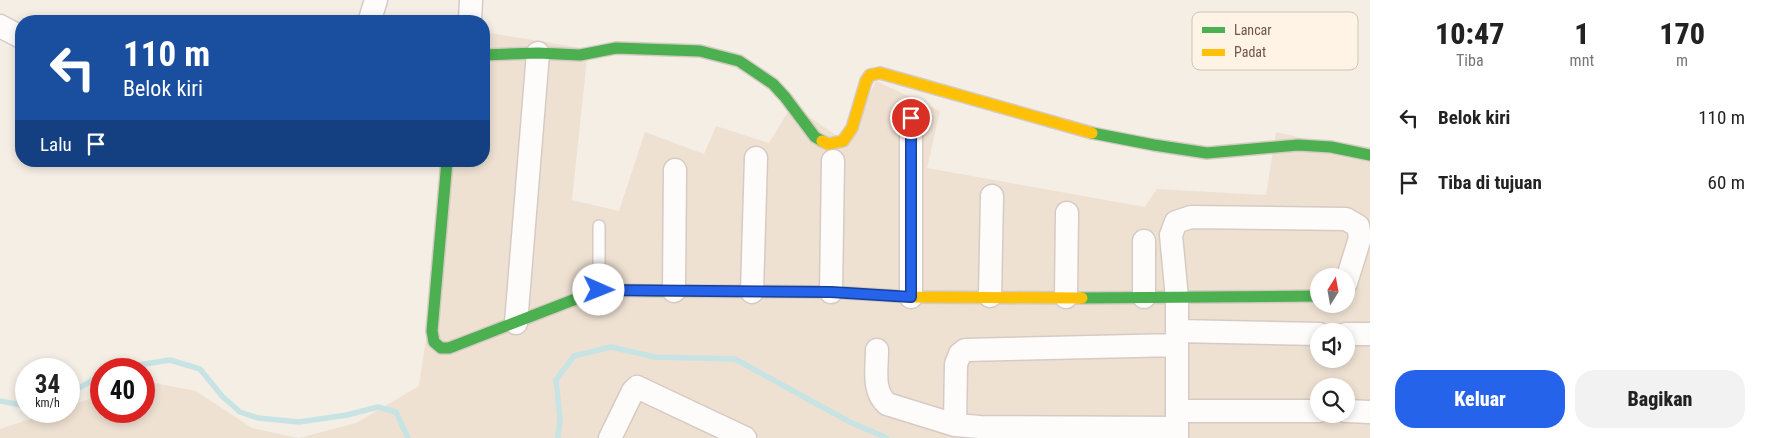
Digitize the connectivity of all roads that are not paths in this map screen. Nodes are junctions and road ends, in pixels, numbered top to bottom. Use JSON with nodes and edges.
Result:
{"nodes":[{"id":1,"x":376,"y":0,"type":"edge"},
{"id":2,"x":471,"y":0,"type":"edge"},
{"id":3,"x":371,"y":15,"type":"edge"},
{"id":4,"x":470,"y":15,"type":"edge"},
{"id":5,"x":0,"y":26,"type":"edge"},
{"id":6,"x":15,"y":35,"type":"edge"},
{"id":7,"x":538,"y":53,"type":"junction"},
{"id":8,"x":490,"y":55,"type":"edge"},
{"id":9,"x":911,"y":118,"type":"dead end"},
{"id":10,"x":1370,"y":155,"type":"edge"},
{"id":11,"x":756,"y":158,"type":"dead end"},
{"id":12,"x":833,"y":160,"type":"dead end"},
{"id":13,"x":446,"y":167,"type":"edge"},
{"id":14,"x":675,"y":170,"type":"dead end"},
{"id":15,"x":992,"y":196,"type":"dead end"},
{"id":16,"x":1067,"y":213,"type":"dead end"},
{"id":17,"x":599,"y":226,"type":"dead end"},
{"id":18,"x":1144,"y":241,"type":"dead end"},
{"id":19,"x":1351,"y":268,"type":"edge"},
{"id":20,"x":599,"y":290,"type":"junction"},
{"id":21,"x":674,"y":291,"type":"junction"},
{"id":22,"x":752,"y":292,"type":"junction"},
{"id":23,"x":831,"y":292,"type":"junction"},
{"id":24,"x":990,"y":296,"type":"junction"},
{"id":25,"x":1310,"y":296,"type":"edge"},
{"id":26,"x":911,"y":297,"type":"junction"},
{"id":27,"x":1066,"y":297,"type":"junction"},
{"id":28,"x":1144,"y":298,"type":"junction"},
{"id":29,"x":1177,"y":298,"type":"junction"},
{"id":30,"x":516,"y":322,"type":"junction"},
{"id":31,"x":1310,"y":334,"type":"edge"},
{"id":32,"x":1355,"y":334,"type":"edge"},
{"id":33,"x":1370,"y":334,"type":"edge"},
{"id":34,"x":1177,"y":338,"type":"junction"},
{"id":35,"x":877,"y":350,"type":"dead end"},
{"id":36,"x":1355,"y":412,"type":"edge"},
{"id":37,"x":1370,"y":412,"type":"edge"},
{"id":38,"x":1310,"y":413,"type":"edge"},
{"id":39,"x":955,"y":425,"type":"junction"},
{"id":40,"x":1177,"y":426,"type":"edge"},
{"id":41,"x":610,"y":438,"type":"edge"},
{"id":42,"x":745,"y":438,"type":"edge"}],
"edges":[{"from":1,"to":3,"type":"street"},
{"from":2,"to":4,"type":"street"},
{"from":5,"to":6,"type":"street"},
{"from":7,"to":8,"type":"street"},
{"from":7,"to":10,"type":"street"},
{"from":7,"to":30,"type":"street"},
{"from":9,"to":26,"type":"street"},
{"from":11,"to":22,"type":"street"},
{"from":12,"to":23,"type":"street"},
{"from":13,"to":30,"type":"street"},
{"from":14,"to":21,"type":"street"},
{"from":15,"to":24,"type":"street"},
{"from":16,"to":27,"type":"street"},
{"from":17,"to":20,"type":"lane"},
{"from":18,"to":28,"type":"street"},
{"from":19,"to":29,"type":"street"},
{"from":20,"to":21,"type":"street"},
{"from":20,"to":30,"type":"street"},
{"from":21,"to":22,"type":"street"},
{"from":22,"to":23,"type":"street"},
{"from":23,"to":26,"type":"street"},
{"from":24,"to":26,"type":"street"},
{"from":24,"to":27,"type":"street"},
{"from":25,"to":29,"type":"street"},
{"from":27,"to":28,"type":"street"},
{"from":28,"to":29,"type":"street"},
{"from":29,"to":34,"type":"street"},
{"from":31,"to":34,"type":"street"},
{"from":32,"to":33,"type":"street"},
{"from":34,"to":39,"type":"street"},
{"from":34,"to":40,"type":"street"},
{"from":35,"to":39,"type":"street"},
{"from":36,"to":37,"type":"street"},
{"from":38,"to":40,"type":"street"},
{"from":39,"to":40,"type":"street"},
{"from":41,"to":42,"type":"street"}]}
